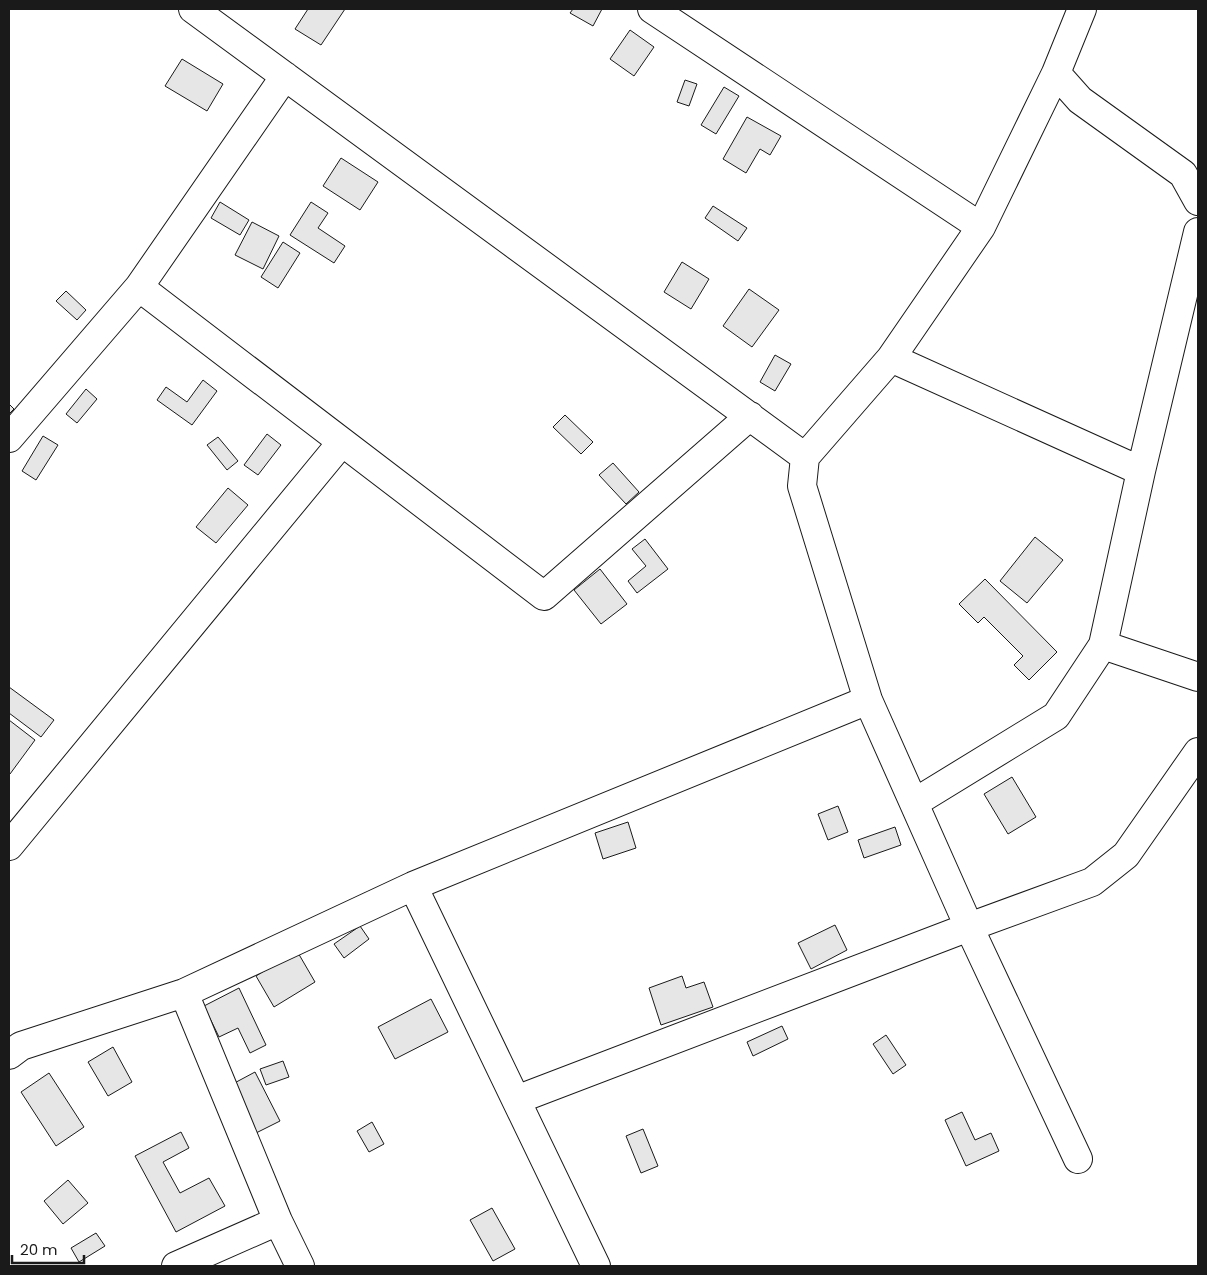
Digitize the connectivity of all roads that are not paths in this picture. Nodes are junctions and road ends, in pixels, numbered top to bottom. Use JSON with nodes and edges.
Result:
{"nodes":[{"id":1,"x":193,"y":9,"type":"edge"},
{"id":2,"x":652,"y":9,"type":"edge"},
{"id":3,"x":1082,"y":9,"type":"edge"},
{"id":4,"x":1056,"y":73,"type":"junction"},
{"id":5,"x":285,"y":76,"type":"junction"},
{"id":6,"x":1198,"y":201,"type":"edge"},
{"id":7,"x":981,"y":227,"type":"junction"},
{"id":8,"x":1198,"y":232,"type":"edge"},
{"id":9,"x":139,"y":287,"type":"junction"},
{"id":10,"x":891,"y":358,"type":"junction"},
{"id":11,"x":750,"y":416,"type":"junction"},
{"id":12,"x":9,"y":438,"type":"edge"},
{"id":13,"x":342,"y":442,"type":"junction"},
{"id":14,"x":806,"y":456,"type":"junction"},
{"id":15,"x":1141,"y":471,"type":"junction"},
{"id":16,"x":1103,"y":645,"type":"junction"},
{"id":17,"x":1198,"y":677,"type":"edge"},
{"id":18,"x":868,"y":700,"type":"junction"},
{"id":19,"x":1198,"y":752,"type":"edge"},
{"id":20,"x":914,"y":803,"type":"junction"},
{"id":21,"x":9,"y":846,"type":"edge"},
{"id":22,"x":413,"y":886,"type":"junction"},
{"id":23,"x":970,"y":927,"type":"junction"},
{"id":24,"x":184,"y":993,"type":"junction"},
{"id":25,"x":13,"y":1046,"type":"edge"},
{"id":26,"x":516,"y":1100,"type":"junction"},
{"id":27,"x":1078,"y":1159,"type":"dead end"},
{"id":28,"x":278,"y":1221,"type":"junction"},
{"id":29,"x":176,"y":1266,"type":"edge"},
{"id":30,"x":300,"y":1266,"type":"edge"},
{"id":31,"x":596,"y":1266,"type":"edge"}],
"edges":[{"from":1,"to":5,"type":"street"},
{"from":2,"to":7,"type":"street"},
{"from":3,"to":4,"type":"street"},
{"from":4,"to":6,"type":"street"},
{"from":4,"to":7,"type":"street"},
{"from":5,"to":9,"type":"street"},
{"from":5,"to":11,"type":"street"},
{"from":7,"to":10,"type":"street"},
{"from":8,"to":15,"type":"street"},
{"from":9,"to":12,"type":"street"},
{"from":9,"to":13,"type":"street"},
{"from":10,"to":14,"type":"street"},
{"from":10,"to":15,"type":"street"},
{"from":11,"to":13,"type":"street"},
{"from":11,"to":14,"type":"street"},
{"from":13,"to":21,"type":"street"},
{"from":14,"to":18,"type":"street"},
{"from":15,"to":16,"type":"street"},
{"from":16,"to":17,"type":"street"},
{"from":16,"to":20,"type":"street"},
{"from":18,"to":20,"type":"street"},
{"from":18,"to":22,"type":"street"},
{"from":19,"to":23,"type":"street"},
{"from":20,"to":23,"type":"street"},
{"from":22,"to":24,"type":"street"},
{"from":22,"to":26,"type":"street"},
{"from":23,"to":26,"type":"street"},
{"from":23,"to":27,"type":"street"},
{"from":24,"to":25,"type":"street"},
{"from":24,"to":28,"type":"street"},
{"from":26,"to":31,"type":"street"},
{"from":28,"to":29,"type":"street"},
{"from":28,"to":30,"type":"street"}]}
